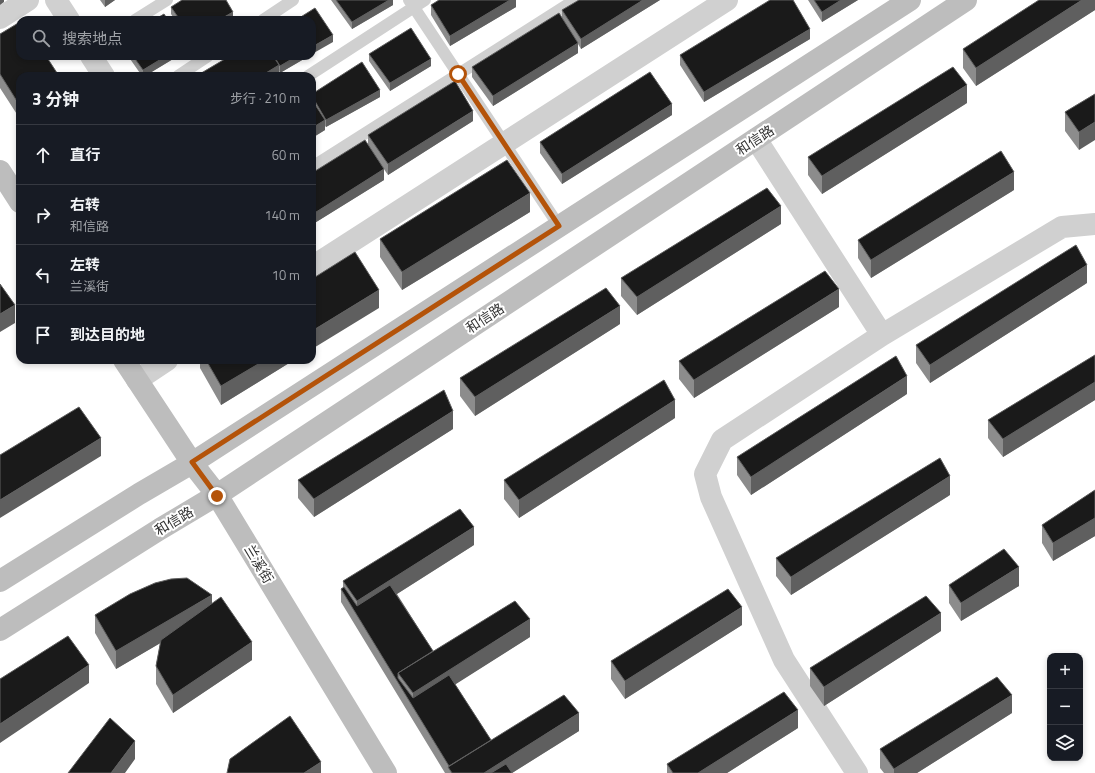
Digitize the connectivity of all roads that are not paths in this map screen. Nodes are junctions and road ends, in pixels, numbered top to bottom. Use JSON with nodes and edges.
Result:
{"nodes":[{"id":1,"x":28,"y":0,"type":"edge"},
{"id":2,"x":56,"y":0,"type":"edge"},
{"id":3,"x":167,"y":0,"type":"edge"},
{"id":4,"x":293,"y":0,"type":"edge"},
{"id":5,"x":424,"y":0,"type":"edge"},
{"id":6,"x":575,"y":0,"type":"edge"},
{"id":7,"x":727,"y":0,"type":"edge"},
{"id":8,"x":910,"y":0,"type":"edge"},
{"id":9,"x":966,"y":0,"type":"edge"},
{"id":10,"x":412,"y":3,"type":"edge"},
{"id":11,"x":66,"y":16,"type":"edge"},
{"id":12,"x":141,"y":16,"type":"edge"},
{"id":13,"x":269,"y":16,"type":"edge"},
{"id":14,"x":0,"y":18,"type":"edge"},
{"id":15,"x":94,"y":60,"type":"edge"},
{"id":16,"x":202,"y":60,"type":"edge"},
{"id":17,"x":101,"y":72,"type":"edge"},
{"id":18,"x":184,"y":72,"type":"edge"},
{"id":19,"x":314,"y":72,"type":"edge"},
{"id":20,"x":458,"y":74,"type":"junction"},
{"id":21,"x":756,"y":139,"type":"junction"},
{"id":22,"x":504,"y":143,"type":"junction"},
{"id":23,"x":316,"y":164,"type":"edge"},
{"id":24,"x":0,"y":171,"type":"edge"},
{"id":25,"x":16,"y":196,"type":"edge"},
{"id":26,"x":1095,"y":224,"type":"edge"},
{"id":27,"x":559,"y":226,"type":"junction"},
{"id":28,"x":316,"y":264,"type":"edge"},
{"id":29,"x":882,"y":335,"type":"junction"},
{"id":30,"x":127,"y":364,"type":"edge"},
{"id":31,"x":162,"y":364,"type":"edge"},
{"id":32,"x":137,"y":380,"type":"junction"},
{"id":33,"x":192,"y":462,"type":"junction"},
{"id":34,"x":217,"y":496,"type":"junction"},
{"id":35,"x":0,"y":581,"type":"edge"},
{"id":36,"x":0,"y":630,"type":"edge"},
{"id":37,"x":386,"y":773,"type":"edge"},
{"id":38,"x":857,"y":773,"type":"edge"}],
"edges":[{"from":1,"to":14,"type":"street"},
{"from":2,"to":11,"type":"street"},
{"from":3,"to":12,"type":"lane"},
{"from":4,"to":13,"type":"lane"},
{"from":5,"to":10,"type":"lane"},
{"from":6,"to":20,"type":"lane"},
{"from":7,"to":22,"type":"street"},
{"from":8,"to":27,"type":"street"},
{"from":9,"to":21,"type":"street","name":"和信路"},
{"from":10,"to":19,"type":"lane"},
{"from":10,"to":20,"type":"lane"},
{"from":15,"to":17,"type":"street"},
{"from":16,"to":18,"type":"lane"},
{"from":20,"to":22,"type":"lane"},
{"from":20,"to":23,"type":"lane"},
{"from":21,"to":29,"type":"street"},
{"from":21,"to":34,"type":"street","name":"和信路"},
{"from":22,"to":27,"type":"lane"},
{"from":22,"to":28,"type":"street"},
{"from":24,"to":25,"type":"street"},
{"from":26,"to":29,"type":"street"},
{"from":27,"to":33,"type":"street"},
{"from":29,"to":38,"type":"street"},
{"from":30,"to":32,"type":"street","name":"兰溪街"},
{"from":31,"to":32,"type":"street"},
{"from":32,"to":33,"type":"street","name":"兰溪街"},
{"from":33,"to":34,"type":"street","name":"兰溪街"},
{"from":33,"to":35,"type":"street"},
{"from":34,"to":36,"type":"street","name":"和信路"},
{"from":34,"to":37,"type":"street","name":"兰溪街"}]}
